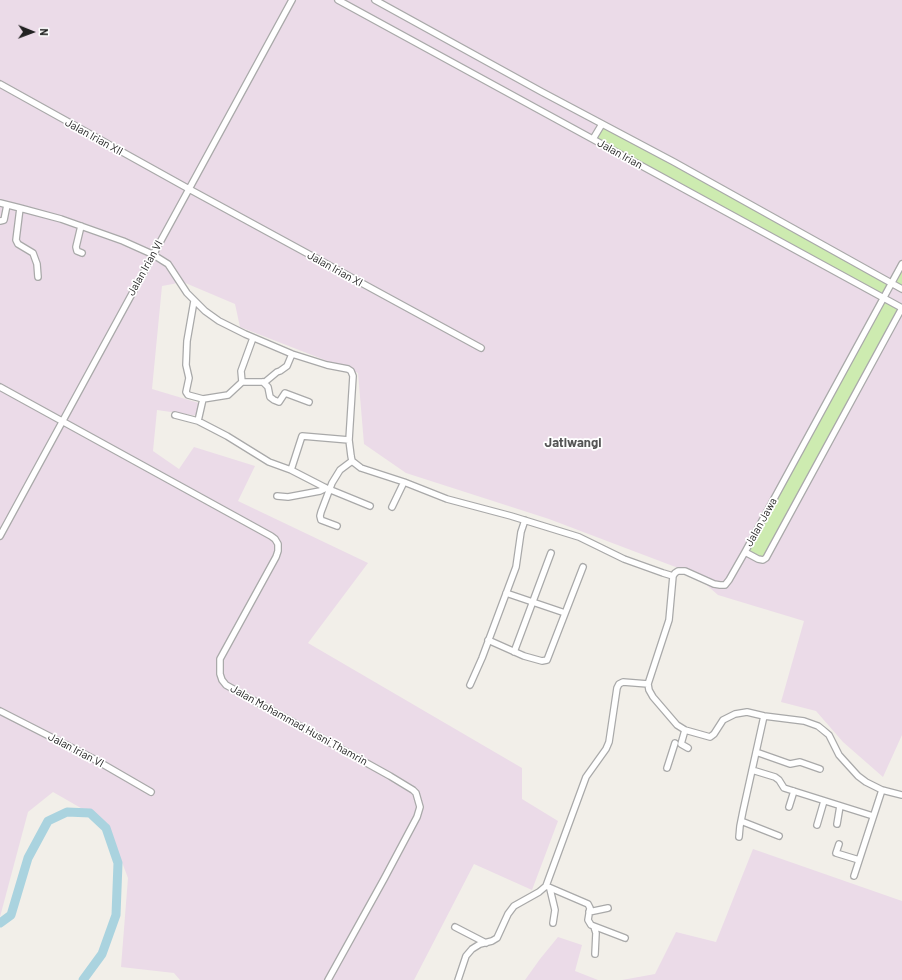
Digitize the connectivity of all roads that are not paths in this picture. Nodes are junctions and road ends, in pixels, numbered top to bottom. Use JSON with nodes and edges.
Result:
{"nodes":[{"id":1,"x":292,"y":0,"type":"edge"},
{"id":2,"x":338,"y":0,"type":"edge"},
{"id":3,"x":375,"y":0,"type":"edge"},
{"id":4,"x":0,"y":84,"type":"edge"},
{"id":5,"x":602,"y":124,"type":"junction"},
{"id":6,"x":594,"y":139,"type":"junction"},
{"id":7,"x":189,"y":189,"type":"junction"},
{"id":8,"x":0,"y":204,"type":"edge"},
{"id":9,"x":7,"y":205,"type":"junction"},
{"id":10,"x":20,"y":208,"type":"junction"},
{"id":11,"x":0,"y":221,"type":"edge"},
{"id":12,"x":81,"y":226,"type":"junction"},
{"id":13,"x":82,"y":253,"type":"dead end"},
{"id":14,"x":152,"y":254,"type":"junction"},
{"id":15,"x":902,"y":264,"type":"edge"},
{"id":16,"x":38,"y":278,"type":"dead end"},
{"id":17,"x":892,"y":283,"type":"junction"},
{"id":18,"x":902,"y":289,"type":"edge"},
{"id":19,"x":884,"y":298,"type":"junction"},
{"id":20,"x":194,"y":301,"type":"junction"},
{"id":21,"x":902,"y":308,"type":"edge"},
{"id":22,"x":253,"y":338,"type":"junction"},
{"id":23,"x":481,"y":348,"type":"dead end"},
{"id":24,"x":292,"y":354,"type":"junction"},
{"id":25,"x":242,"y":382,"type":"junction"},
{"id":26,"x":263,"y":382,"type":"junction"},
{"id":27,"x":0,"y":387,"type":"edge"},
{"id":28,"x":203,"y":399,"type":"junction"},
{"id":29,"x":309,"y":402,"type":"dead end"},
{"id":30,"x":175,"y":415,"type":"dead end"},
{"id":31,"x":61,"y":421,"type":"junction"},
{"id":32,"x":198,"y":421,"type":"junction"},
{"id":33,"x":349,"y":440,"type":"junction"},
{"id":34,"x":352,"y":462,"type":"junction"},
{"id":35,"x":291,"y":470,"type":"junction"},
{"id":36,"x":404,"y":482,"type":"junction"},
{"id":37,"x":328,"y":489,"type":"junction"},
{"id":38,"x":277,"y":496,"type":"dead end"},
{"id":39,"x":370,"y":506,"type":"dead end"},
{"id":40,"x":392,"y":507,"type":"dead end"},
{"id":41,"x":525,"y":520,"type":"junction"},
{"id":42,"x":337,"y":526,"type":"dead end"},
{"id":43,"x":0,"y":536,"type":"edge"},
{"id":44,"x":745,"y":552,"type":"junction"},
{"id":45,"x":551,"y":553,"type":"dead end"},
{"id":46,"x":583,"y":567,"type":"dead end"},
{"id":47,"x":674,"y":576,"type":"junction"},
{"id":48,"x":506,"y":593,"type":"junction"},
{"id":49,"x":533,"y":602,"type":"junction"},
{"id":50,"x":565,"y":613,"type":"junction"},
{"id":51,"x":488,"y":640,"type":"junction"},
{"id":52,"x":514,"y":652,"type":"junction"},
{"id":53,"x":648,"y":684,"type":"junction"},
{"id":54,"x":470,"y":685,"type":"dead end"},
{"id":55,"x":0,"y":711,"type":"edge"},
{"id":56,"x":764,"y":716,"type":"junction"},
{"id":57,"x":686,"y":730,"type":"junction"},
{"id":58,"x":676,"y":743,"type":"junction"},
{"id":59,"x":688,"y":748,"type":"dead end"},
{"id":60,"x":756,"y":752,"type":"junction"},
{"id":61,"x":667,"y":768,"type":"dead end"},
{"id":62,"x":820,"y":769,"type":"dead end"},
{"id":63,"x":752,"y":770,"type":"junction"},
{"id":64,"x":882,"y":790,"type":"junction"},
{"id":65,"x":794,"y":791,"type":"junction"},
{"id":66,"x":150,"y":792,"type":"dead end"},
{"id":67,"x":902,"y":795,"type":"edge"},
{"id":68,"x":824,"y":801,"type":"junction"},
{"id":69,"x":840,"y":806,"type":"junction"},
{"id":70,"x":790,"y":807,"type":"dead end"},
{"id":71,"x":873,"y":816,"type":"junction"},
{"id":72,"x":741,"y":821,"type":"junction"},
{"id":73,"x":837,"y":824,"type":"dead end"},
{"id":74,"x":817,"y":825,"type":"dead end"},
{"id":75,"x":779,"y":836,"type":"dead end"},
{"id":76,"x":739,"y":837,"type":"dead end"},
{"id":77,"x":839,"y":844,"type":"dead end"},
{"id":78,"x":859,"y":860,"type":"junction"},
{"id":79,"x":854,"y":876,"type":"dead end"},
{"id":80,"x":548,"y":887,"type":"junction"},
{"id":81,"x":608,"y":908,"type":"dead end"},
{"id":82,"x":590,"y":912,"type":"junction"},
{"id":83,"x":553,"y":923,"type":"dead end"},
{"id":84,"x":455,"y":927,"type":"dead end"},
{"id":85,"x":594,"y":927,"type":"junction"},
{"id":86,"x":624,"y":938,"type":"dead end"},
{"id":87,"x":486,"y":943,"type":"junction"},
{"id":88,"x":595,"y":954,"type":"dead end"},
{"id":89,"x":328,"y":980,"type":"edge"},
{"id":90,"x":458,"y":980,"type":"edge"}],
"edges":[{"from":1,"to":7,"type":"street","name":"Jalan Irian VI"},
{"from":2,"to":6,"type":"street","name":"Jalan Irian"},
{"from":3,"to":5,"type":"street","name":"Jalan Irian"},
{"from":4,"to":7,"type":"street","name":"Jalan Irian XII"},
{"from":5,"to":6,"type":"street"},
{"from":5,"to":17,"type":"street","name":"Jalan Irian"},
{"from":6,"to":19,"type":"street","name":"Jalan Irian"},
{"from":7,"to":14,"type":"street","name":"Jalan Irian VI"},
{"from":7,"to":23,"type":"street","name":"Jalan Irian XI"},
{"from":8,"to":9,"type":"street"},
{"from":9,"to":10,"type":"street"},
{"from":9,"to":11,"type":"street"},
{"from":10,"to":12,"type":"street"},
{"from":10,"to":16,"type":"street"},
{"from":12,"to":13,"type":"street"},
{"from":12,"to":14,"type":"street"},
{"from":14,"to":20,"type":"street"},
{"from":14,"to":31,"type":"street","name":"Jalan Irian VI"},
{"from":15,"to":17,"type":"street","name":"Jalan Jawa"},
{"from":17,"to":18,"type":"street","name":"Jalan Irian"},
{"from":17,"to":19,"type":"street","name":"Jalan Jawa"},
{"from":19,"to":21,"type":"street","name":"Jalan Irian"},
{"from":19,"to":44,"type":"street","name":"Jalan Jawa"},
{"from":20,"to":22,"type":"street"},
{"from":20,"to":28,"type":"street"},
{"from":21,"to":44,"type":"street","name":"Jalan Jawa"},
{"from":22,"to":24,"type":"street"},
{"from":22,"to":25,"type":"street"},
{"from":24,"to":26,"type":"street"},
{"from":24,"to":33,"type":"street"},
{"from":25,"to":26,"type":"street"},
{"from":25,"to":28,"type":"street"},
{"from":26,"to":29,"type":"street"},
{"from":27,"to":31,"type":"street"},
{"from":28,"to":32,"type":"street"},
{"from":30,"to":32,"type":"street"},
{"from":31,"to":43,"type":"street","name":"Jalan Irian VI"},
{"from":31,"to":89,"type":"street","name":"Jalan Mohammad Husni Thamrin"},
{"from":32,"to":35,"type":"street"},
{"from":33,"to":34,"type":"street"},
{"from":33,"to":35,"type":"street"},
{"from":34,"to":36,"type":"street"},
{"from":34,"to":37,"type":"street"},
{"from":35,"to":37,"type":"street"},
{"from":36,"to":40,"type":"street"},
{"from":36,"to":41,"type":"street"},
{"from":37,"to":38,"type":"street"},
{"from":37,"to":39,"type":"street"},
{"from":37,"to":42,"type":"street"},
{"from":41,"to":47,"type":"street"},
{"from":41,"to":48,"type":"street"},
{"from":44,"to":47,"type":"street"},
{"from":45,"to":49,"type":"street"},
{"from":46,"to":50,"type":"street"},
{"from":47,"to":53,"type":"street"},
{"from":48,"to":49,"type":"street"},
{"from":48,"to":51,"type":"street"},
{"from":49,"to":50,"type":"street"},
{"from":49,"to":52,"type":"street"},
{"from":50,"to":52,"type":"street"},
{"from":51,"to":52,"type":"street"},
{"from":51,"to":54,"type":"street"},
{"from":53,"to":57,"type":"street"},
{"from":53,"to":80,"type":"street"},
{"from":55,"to":66,"type":"street","name":"Jalan Irian VI"},
{"from":56,"to":57,"type":"street"},
{"from":56,"to":60,"type":"street"},
{"from":56,"to":64,"type":"street"},
{"from":57,"to":58,"type":"street"},
{"from":58,"to":59,"type":"street"},
{"from":58,"to":61,"type":"street"},
{"from":60,"to":62,"type":"street"},
{"from":60,"to":63,"type":"street"},
{"from":63,"to":65,"type":"street"},
{"from":63,"to":72,"type":"street"},
{"from":64,"to":67,"type":"street"},
{"from":64,"to":71,"type":"street"},
{"from":65,"to":68,"type":"street"},
{"from":65,"to":70,"type":"street"},
{"from":68,"to":69,"type":"street"},
{"from":68,"to":74,"type":"street"},
{"from":69,"to":71,"type":"street"},
{"from":69,"to":73,"type":"street"},
{"from":71,"to":78,"type":"street"},
{"from":72,"to":75,"type":"street"},
{"from":72,"to":76,"type":"street"},
{"from":77,"to":78,"type":"street"},
{"from":78,"to":79,"type":"street"},
{"from":80,"to":82,"type":"street"},
{"from":80,"to":83,"type":"street"},
{"from":80,"to":87,"type":"street"},
{"from":81,"to":82,"type":"street"},
{"from":82,"to":85,"type":"street"},
{"from":84,"to":87,"type":"street"},
{"from":85,"to":86,"type":"street"},
{"from":85,"to":88,"type":"street"},
{"from":87,"to":90,"type":"street"}]}
